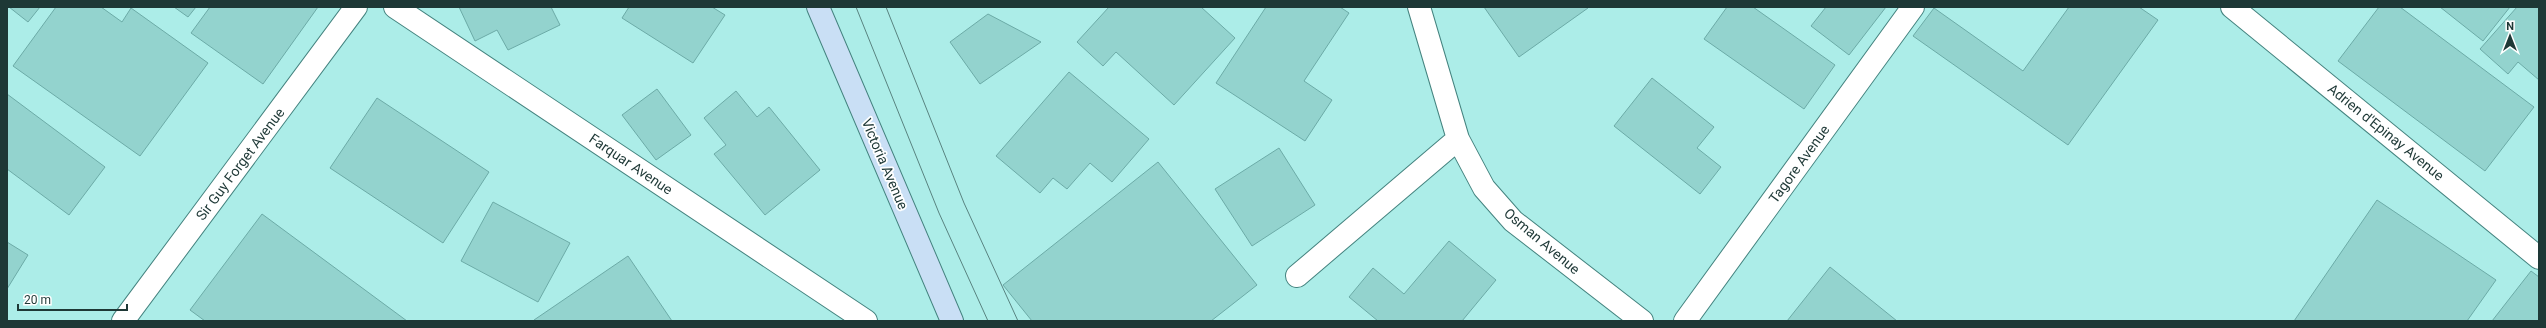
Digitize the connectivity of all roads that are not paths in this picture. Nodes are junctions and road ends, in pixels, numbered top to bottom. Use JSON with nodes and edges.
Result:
{"nodes":[{"id":1,"x":356,"y":7,"type":"edge"},
{"id":2,"x":395,"y":7,"type":"edge"},
{"id":3,"x":818,"y":7,"type":"edge"},
{"id":4,"x":1419,"y":7,"type":"edge"},
{"id":5,"x":1913,"y":7,"type":"edge"},
{"id":6,"x":2232,"y":7,"type":"edge"},
{"id":7,"x":1458,"y":139,"type":"junction"},
{"id":8,"x":2539,"y":258,"type":"edge"},
{"id":9,"x":1297,"y":276,"type":"dead end"},
{"id":10,"x":123,"y":321,"type":"edge"},
{"id":11,"x":866,"y":321,"type":"edge"},
{"id":12,"x":952,"y":321,"type":"edge"},
{"id":13,"x":1642,"y":321,"type":"edge"},
{"id":14,"x":1685,"y":321,"type":"edge"}],
"edges":[{"from":1,"to":10,"type":"street","name":"Sir Guy Forget Avenue"},
{"from":2,"to":11,"type":"street","name":"Farquar Avenue"},
{"from":3,"to":12,"type":"main road","name":"Victoria Avenue"},
{"from":4,"to":7,"type":"street","name":"Osman Avenue"},
{"from":5,"to":14,"type":"street","name":"Tagore Avenue"},
{"from":6,"to":8,"type":"street","name":"Adrien d'Epinay Avenue"},
{"from":7,"to":9,"type":"street"},
{"from":7,"to":13,"type":"street","name":"Osman Avenue"}]}
